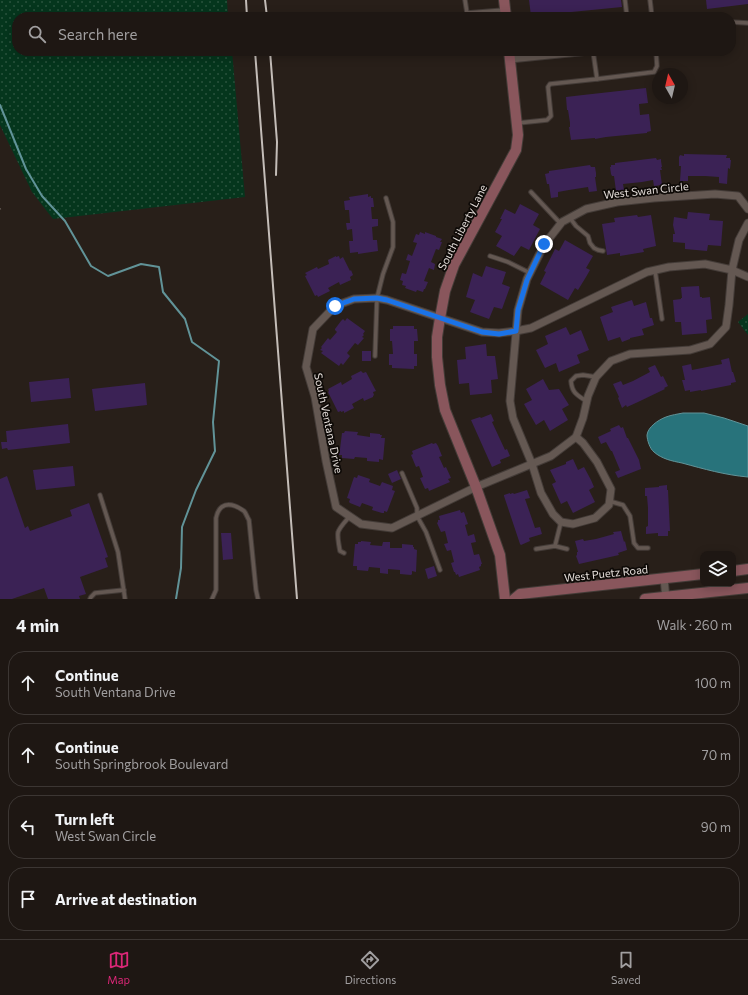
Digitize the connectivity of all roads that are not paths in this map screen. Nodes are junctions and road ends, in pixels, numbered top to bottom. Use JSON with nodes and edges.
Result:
{"nodes":[{"id":1,"x":465,"y":0,"type":"edge"},
{"id":2,"x":625,"y":0,"type":"edge"},
{"id":3,"x":650,"y":0,"type":"edge"},
{"id":4,"x":505,"y":9,"type":"edge"},
{"id":5,"x":467,"y":12,"type":"edge"},
{"id":6,"x":476,"y":12,"type":"edge"},
{"id":7,"x":626,"y":12,"type":"edge"},
{"id":8,"x":651,"y":12,"type":"edge"},
{"id":9,"x":736,"y":22,"type":"edge"},
{"id":10,"x":748,"y":23,"type":"edge"},
{"id":11,"x":510,"y":56,"type":"edge"},
{"id":12,"x":594,"y":56,"type":"edge"},
{"id":13,"x":656,"y":56,"type":"edge"},
{"id":14,"x":597,"y":79,"type":"junction"},
{"id":15,"x":517,"y":124,"type":"junction"},
{"id":16,"x":532,"y":192,"type":"dead end"},
{"id":17,"x":386,"y":198,"type":"dead end"},
{"id":18,"x":748,"y":209,"type":"edge"},
{"id":19,"x":570,"y":218,"type":"junction"},
{"id":20,"x":748,"y":223,"type":"edge"},
{"id":21,"x":561,"y":224,"type":"junction"},
{"id":22,"x":603,"y":251,"type":"dead end"},
{"id":23,"x":490,"y":256,"type":"dead end"},
{"id":24,"x":655,"y":270,"type":"junction"},
{"id":25,"x":732,"y":270,"type":"junction"},
{"id":26,"x":530,"y":273,"type":"junction"},
{"id":27,"x":748,"y":277,"type":"edge"},
{"id":28,"x":377,"y":298,"type":"junction"},
{"id":29,"x":440,"y":318,"type":"junction"},
{"id":30,"x":662,"y":319,"type":"dead end"},
{"id":31,"x":516,"y":331,"type":"junction"},
{"id":32,"x":375,"y":356,"type":"dead end"},
{"id":33,"x":596,"y":377,"type":"junction"},
{"id":34,"x":587,"y":401,"type":"junction"},
{"id":35,"x":576,"y":437,"type":"junction"},
{"id":36,"x":532,"y":464,"type":"junction"},
{"id":37,"x":402,"y":473,"type":"dead end"},
{"id":38,"x":476,"y":487,"type":"junction"},
{"id":39,"x":100,"y":496,"type":"dead end"},
{"id":40,"x":609,"y":501,"type":"junction"},
{"id":41,"x":350,"y":516,"type":"junction"},
{"id":42,"x":417,"y":516,"type":"junction"},
{"id":43,"x":561,"y":522,"type":"junction"},
{"id":44,"x":555,"y":546,"type":"junction"},
{"id":45,"x":648,"y":548,"type":"dead end"},
{"id":46,"x":536,"y":549,"type":"dead end"},
{"id":47,"x":567,"y":550,"type":"dead end"},
{"id":48,"x":344,"y":553,"type":"dead end"},
{"id":49,"x":748,"y":569,"type":"edge"},
{"id":50,"x":440,"y":570,"type":"dead end"},
{"id":51,"x":736,"y":571,"type":"edge"},
{"id":52,"x":700,"y":574,"type":"edge"},
{"id":53,"x":664,"y":578,"type":"junction"},
{"id":54,"x":748,"y":588,"type":"edge"},
{"id":55,"x":124,"y":590,"type":"junction"},
{"id":56,"x":666,"y":598,"type":"edge"},
{"id":57,"x":90,"y":599,"type":"edge"},
{"id":58,"x":125,"y":599,"type":"edge"},
{"id":59,"x":212,"y":599,"type":"edge"},
{"id":60,"x":258,"y":599,"type":"edge"},
{"id":61,"x":505,"y":599,"type":"edge"},
{"id":62,"x":514,"y":599,"type":"edge"},
{"id":63,"x":645,"y":599,"type":"edge"}],
"edges":[{"from":1,"to":5,"type":"lane"},
{"from":2,"to":7,"type":"lane"},
{"from":3,"to":8,"type":"lane"},
{"from":4,"to":6,"type":"lane"},
{"from":9,"to":10,"type":"lane"},
{"from":11,"to":15,"type":"street","name":"South Liberty Lane"},
{"from":12,"to":14,"type":"lane"},
{"from":13,"to":14,"type":"lane"},
{"from":14,"to":15,"type":"lane"},
{"from":15,"to":29,"type":"street","name":"South Liberty Lane"},
{"from":16,"to":21,"type":"lane"},
{"from":17,"to":28,"type":"lane"},
{"from":18,"to":19,"type":"street","name":"West Swan Circle"},
{"from":19,"to":21,"type":"street","name":"West Swan Circle"},
{"from":19,"to":22,"type":"lane"},
{"from":20,"to":25,"type":"street"},
{"from":21,"to":26,"type":"street","name":"West Swan Circle"},
{"from":23,"to":26,"type":"lane"},
{"from":24,"to":25,"type":"street","name":"South Ventana Drive"},
{"from":24,"to":30,"type":"lane"},
{"from":24,"to":31,"type":"street","name":"South Ventana Drive"},
{"from":25,"to":27,"type":"street","name":"South Ventana Drive"},
{"from":25,"to":33,"type":"street"},
{"from":26,"to":31,"type":"street","name":"West Swan Circle"},
{"from":28,"to":29,"type":"street","name":"South Ventana Drive"},
{"from":28,"to":32,"type":"lane"},
{"from":28,"to":41,"type":"street","name":"South Ventana Drive"},
{"from":29,"to":31,"type":"street","name":"South Ventana Drive"},
{"from":29,"to":38,"type":"street","name":"South Liberty Lane"},
{"from":31,"to":36,"type":"street","name":"West Swan Circle"},
{"from":33,"to":34,"type":"street"},
{"from":33,"to":34,"type":"lane"},
{"from":34,"to":35,"type":"street"},
{"from":35,"to":36,"type":"street"},
{"from":35,"to":40,"type":"street"},
{"from":36,"to":38,"type":"street","name":"South Ventana Drive"},
{"from":36,"to":43,"type":"street"},
{"from":37,"to":42,"type":"lane"},
{"from":38,"to":42,"type":"street","name":"South Ventana Drive"},
{"from":38,"to":61,"type":"street","name":"South Liberty Lane"},
{"from":39,"to":55,"type":"lane"},
{"from":40,"to":43,"type":"street"},
{"from":40,"to":45,"type":"lane"},
{"from":41,"to":42,"type":"street","name":"South Ventana Drive"},
{"from":41,"to":48,"type":"lane"},
{"from":42,"to":50,"type":"lane"},
{"from":43,"to":44,"type":"lane"},
{"from":44,"to":46,"type":"lane"},
{"from":44,"to":47,"type":"lane"},
{"from":49,"to":51,"type":"street"},
{"from":52,"to":53,"type":"street","name":"West Puetz Road"},
{"from":53,"to":56,"type":"street"},
{"from":53,"to":62,"type":"street","name":"West Puetz Road"},
{"from":54,"to":56,"type":"street"},
{"from":55,"to":57,"type":"lane"},
{"from":55,"to":58,"type":"lane"},
{"from":56,"to":63,"type":"street"},
{"from":59,"to":60,"type":"lane"}]}
